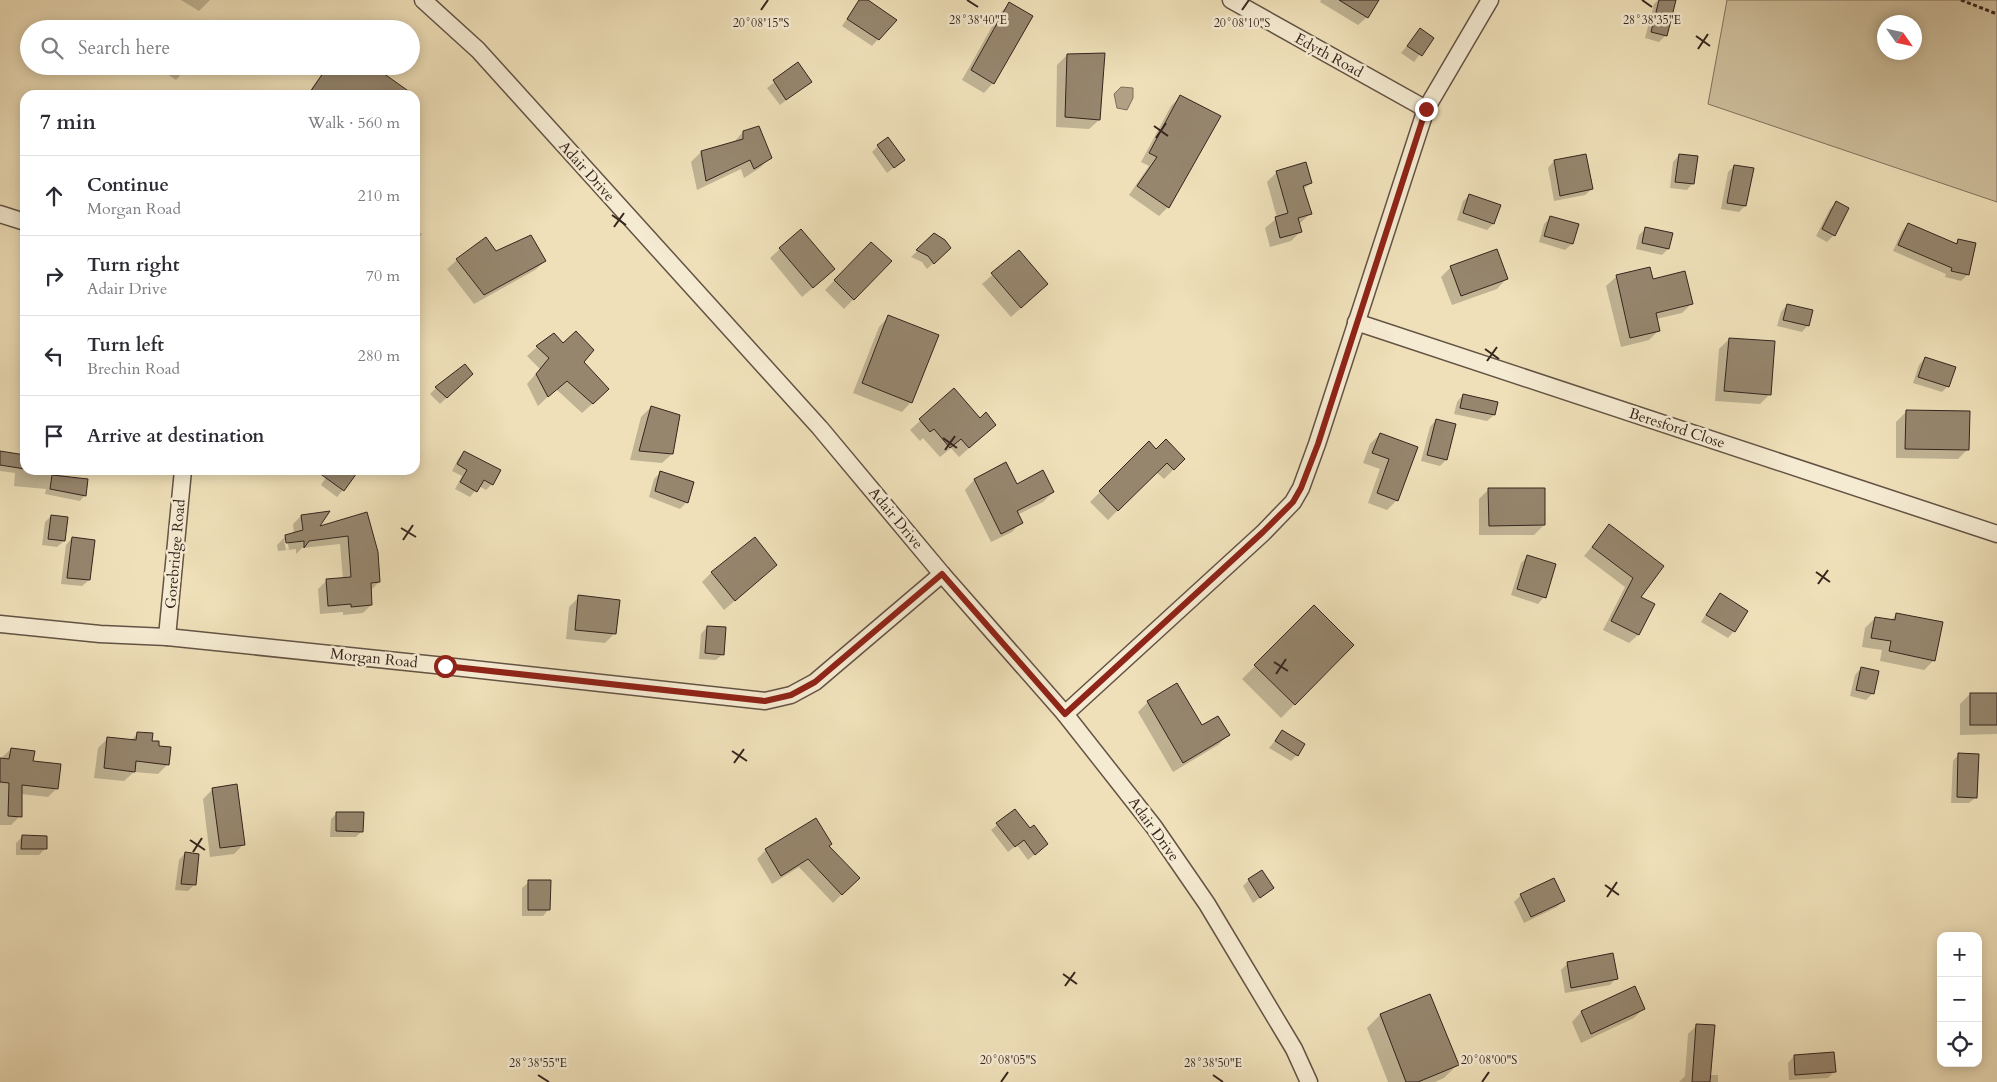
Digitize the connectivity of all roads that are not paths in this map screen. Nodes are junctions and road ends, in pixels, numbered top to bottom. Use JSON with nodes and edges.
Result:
{"nodes":[{"id":1,"x":423,"y":0,"type":"edge"},
{"id":2,"x":1231,"y":0,"type":"edge"},
{"id":3,"x":1490,"y":0,"type":"edge"},
{"id":4,"x":1426,"y":109,"type":"junction"},
{"id":5,"x":0,"y":214,"type":"edge"},
{"id":6,"x":20,"y":220,"type":"edge"},
{"id":7,"x":1356,"y":322,"type":"junction"},
{"id":8,"x":183,"y":475,"type":"edge"},
{"id":9,"x":1997,"y":534,"type":"edge"},
{"id":10,"x":942,"y":574,"type":"junction"},
{"id":11,"x":0,"y":624,"type":"edge"},
{"id":12,"x":167,"y":637,"type":"junction"},
{"id":13,"x":1065,"y":714,"type":"junction"},
{"id":14,"x":1309,"y":1082,"type":"edge"}],
"edges":[{"from":1,"to":10,"type":"street","name":"Adair Drive"},
{"from":2,"to":4,"type":"street","name":"Edyth Road"},
{"from":3,"to":4,"type":"street"},
{"from":4,"to":7,"type":"street"},
{"from":5,"to":6,"type":"street"},
{"from":7,"to":9,"type":"street","name":"Beresford Close"},
{"from":7,"to":13,"type":"street"},
{"from":8,"to":12,"type":"street","name":"Gorebridge Road"},
{"from":10,"to":12,"type":"street","name":"Morgan Road"},
{"from":10,"to":13,"type":"street","name":"Adair Drive"},
{"from":11,"to":12,"type":"street","name":"Morgan Road"},
{"from":13,"to":14,"type":"street","name":"Adair Drive"}]}
